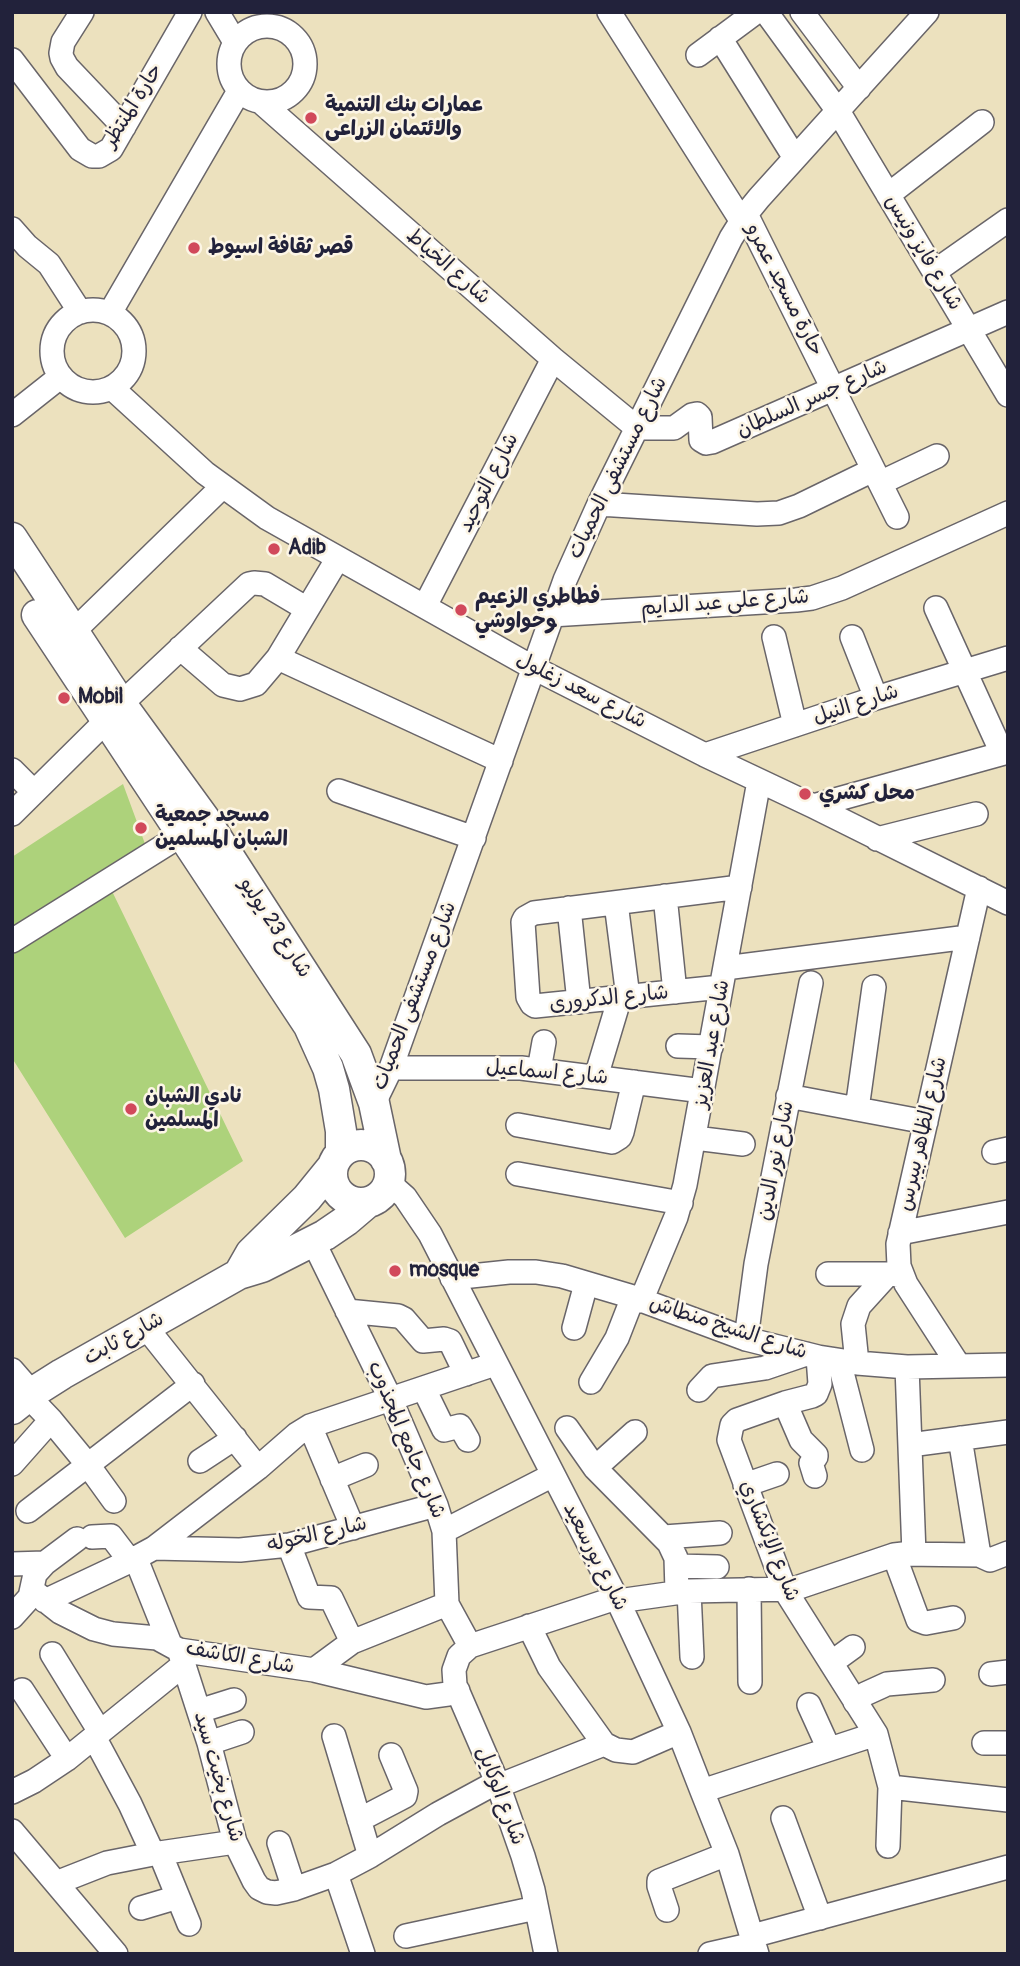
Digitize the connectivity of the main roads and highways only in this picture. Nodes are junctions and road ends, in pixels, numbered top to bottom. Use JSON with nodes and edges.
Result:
{"nodes":[{"id":1,"x":12,"y":538,"type":"edge"},
{"id":2,"x":12,"y":577,"type":"edge"},
{"id":3,"x":113,"y":713,"type":"junction"},
{"id":4,"x":333,"y":1043,"type":"junction"},
{"id":5,"x":374,"y":1103,"type":"junction"},
{"id":6,"x":339,"y":1110,"type":"junction"},
{"id":7,"x":337,"y":1159,"type":"junction"},
{"id":8,"x":380,"y":1182,"type":"junction"},
{"id":9,"x":239,"y":1273,"type":"junction"},
{"id":10,"x":24,"y":1399,"type":"edge"}],
"edges":[{"from":1,"to":3,"type":"main road","name":"شارع 23 يوليو"},
{"from":2,"to":3,"type":"main road","name":"شارع 23 يوليو"},
{"from":3,"to":4,"type":"main road","name":"شارع 23 يوليو"},
{"from":3,"to":4,"type":"main road","name":"شارع 23 يوليو"},
{"from":4,"to":5,"type":"main road","name":"شارع 23 يوليو"},
{"from":4,"to":6,"type":"main road","name":"شارع 23 يوليو"},
{"from":5,"to":6,"type":"main road"},
{"from":5,"to":8,"type":"main road","name":"شارع 23 يوليو"},
{"from":6,"to":7,"type":"main road","name":"شارع 23 يوليو"},
{"from":7,"to":8,"type":"main road"},
{"from":7,"to":8,"type":"main road"},
{"from":7,"to":9,"type":"main road","name":"شارع ثابت"},
{"from":8,"to":9,"type":"main road","name":"شارع ثابت"},
{"from":9,"to":10,"type":"main road","name":"شارع ثابت"}]}
